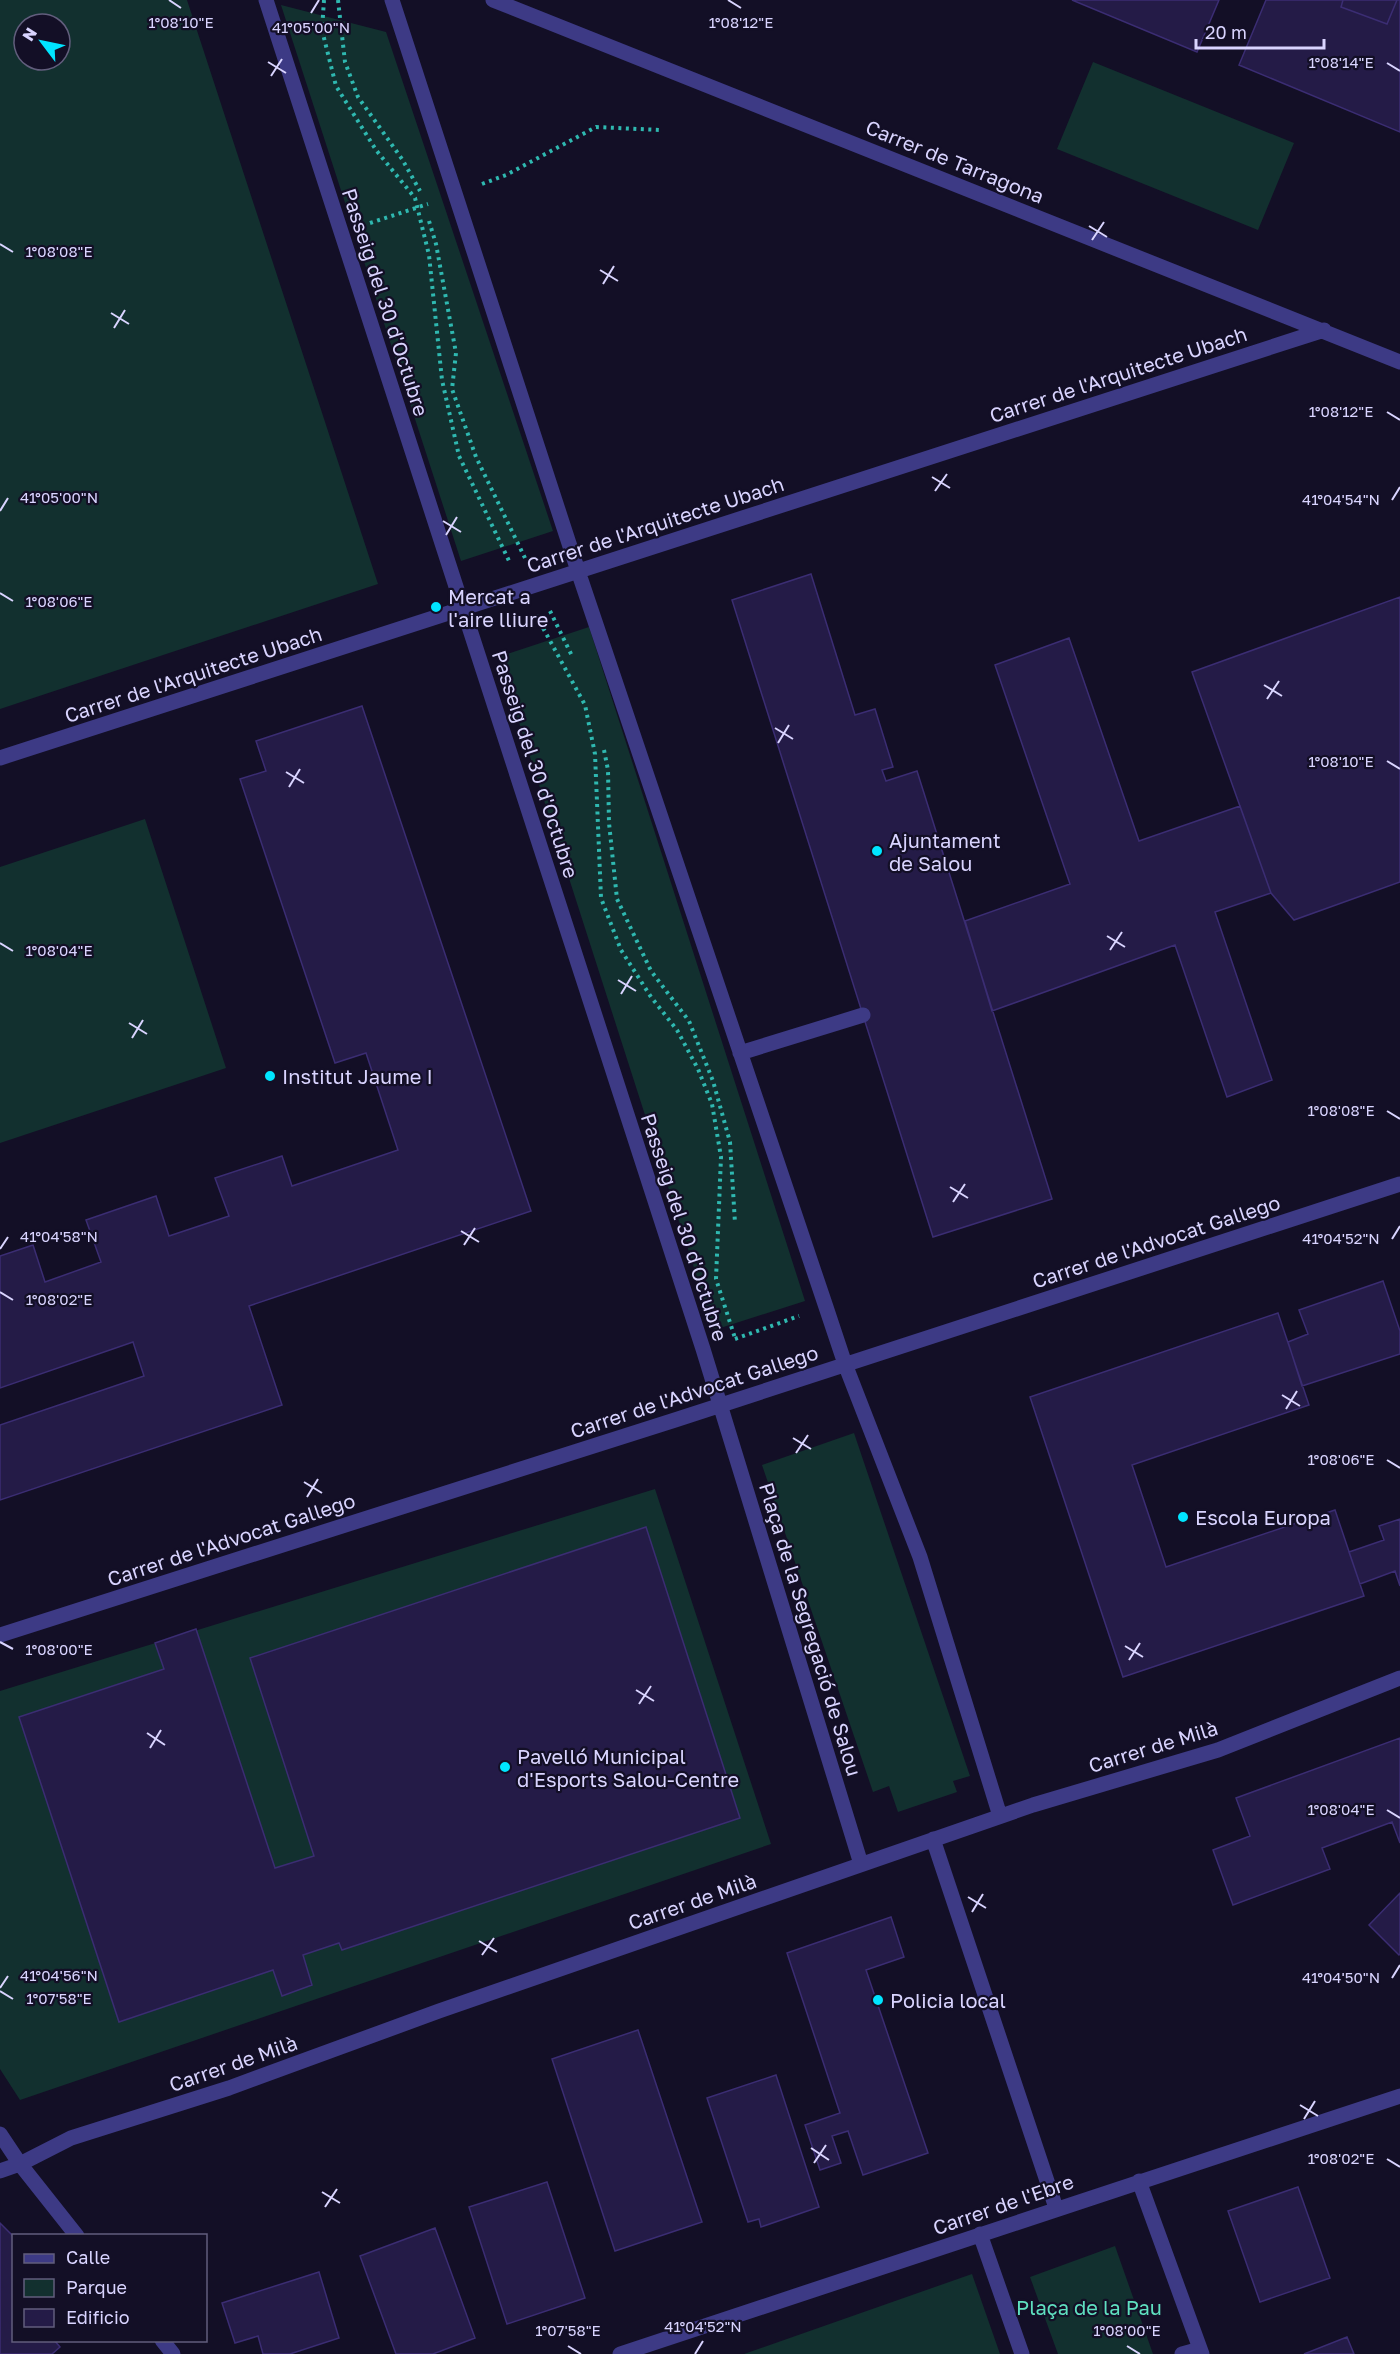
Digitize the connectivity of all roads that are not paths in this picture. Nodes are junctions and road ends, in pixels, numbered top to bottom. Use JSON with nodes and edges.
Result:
{"nodes":[{"id":1,"x":267,"y":0,"type":"edge"},
{"id":2,"x":392,"y":0,"type":"edge"},
{"id":3,"x":493,"y":0,"type":"edge"},
{"id":4,"x":1324,"y":330,"type":"junction"},
{"id":5,"x":1400,"y":362,"type":"edge"},
{"id":6,"x":578,"y":571,"type":"junction"},
{"id":7,"x":464,"y":609,"type":"junction"},
{"id":8,"x":0,"y":758,"type":"edge"},
{"id":9,"x":863,"y":1015,"type":"dead end"},
{"id":10,"x":740,"y":1053,"type":"junction"},
{"id":11,"x":1400,"y":1184,"type":"edge"},
{"id":12,"x":845,"y":1364,"type":"junction"},
{"id":13,"x":720,"y":1405,"type":"junction"},
{"id":14,"x":0,"y":1635,"type":"edge"},
{"id":15,"x":1400,"y":1678,"type":"edge"},
{"id":16,"x":1000,"y":1816,"type":"junction"},
{"id":17,"x":933,"y":1839,"type":"junction"},
{"id":18,"x":861,"y":1864,"type":"junction"},
{"id":19,"x":1400,"y":2096,"type":"edge"},
{"id":20,"x":0,"y":2134,"type":"edge"},
{"id":21,"x":20,"y":2164,"type":"junction"},
{"id":22,"x":0,"y":2171,"type":"edge"},
{"id":23,"x":1139,"y":2181,"type":"junction"},
{"id":24,"x":1056,"y":2208,"type":"junction"},
{"id":25,"x":76,"y":2234,"type":"edge"},
{"id":26,"x":980,"y":2234,"type":"junction"},
{"id":27,"x":164,"y":2342,"type":"edge"},
{"id":28,"x":1201,"y":2351,"type":"edge"},
{"id":29,"x":173,"y":2354,"type":"edge"},
{"id":30,"x":620,"y":2354,"type":"edge"},
{"id":31,"x":1022,"y":2354,"type":"edge"},
{"id":32,"x":1182,"y":2354,"type":"edge"}],
"edges":[{"from":1,"to":7,"type":"street","name":"Passeig del 30 d'Octubre"},
{"from":2,"to":6,"type":"street"},
{"from":3,"to":4,"type":"street","name":"Carrer de Tarragona"},
{"from":4,"to":5,"type":"street","name":"Carrer de Tarragona"},
{"from":4,"to":6,"type":"street","name":"Carrer de l'Arquitecte Ubach"},
{"from":6,"to":7,"type":"street","name":"Carrer de l'Arquitecte Ubach"},
{"from":6,"to":10,"type":"street"},
{"from":7,"to":8,"type":"street","name":"Carrer de l'Arquitecte Ubach"},
{"from":7,"to":13,"type":"street","name":"Passeig del 30 d'Octubre"},
{"from":9,"to":10,"type":"street"},
{"from":10,"to":12,"type":"street"},
{"from":11,"to":12,"type":"street","name":"Carrer de l'Advocat Gallego"},
{"from":12,"to":13,"type":"street","name":"Carrer de l'Advocat Gallego"},
{"from":12,"to":16,"type":"street"},
{"from":13,"to":14,"type":"street","name":"Carrer de l'Advocat Gallego"},
{"from":13,"to":18,"type":"street","name":"Plaça de la Segregació de Salou"},
{"from":15,"to":16,"type":"street","name":"Carrer de Milà"},
{"from":16,"to":17,"type":"street","name":"Carrer de Milà"},
{"from":17,"to":18,"type":"street","name":"Carrer de Milà"},
{"from":17,"to":24,"type":"street"},
{"from":18,"to":21,"type":"street","name":"Carrer de Milà"},
{"from":19,"to":23,"type":"street","name":"Carrer de l'Ebre"},
{"from":20,"to":21,"type":"street"},
{"from":21,"to":22,"type":"street","name":"Carrer de Milà"},
{"from":21,"to":25,"type":"street"},
{"from":23,"to":24,"type":"street","name":"Carrer de l'Ebre"},
{"from":23,"to":28,"type":"street"},
{"from":24,"to":26,"type":"street","name":"Carrer de l'Ebre"},
{"from":26,"to":30,"type":"street","name":"Carrer de l'Ebre"},
{"from":26,"to":31,"type":"street"},
{"from":27,"to":29,"type":"street"},
{"from":28,"to":32,"type":"street"}]}
